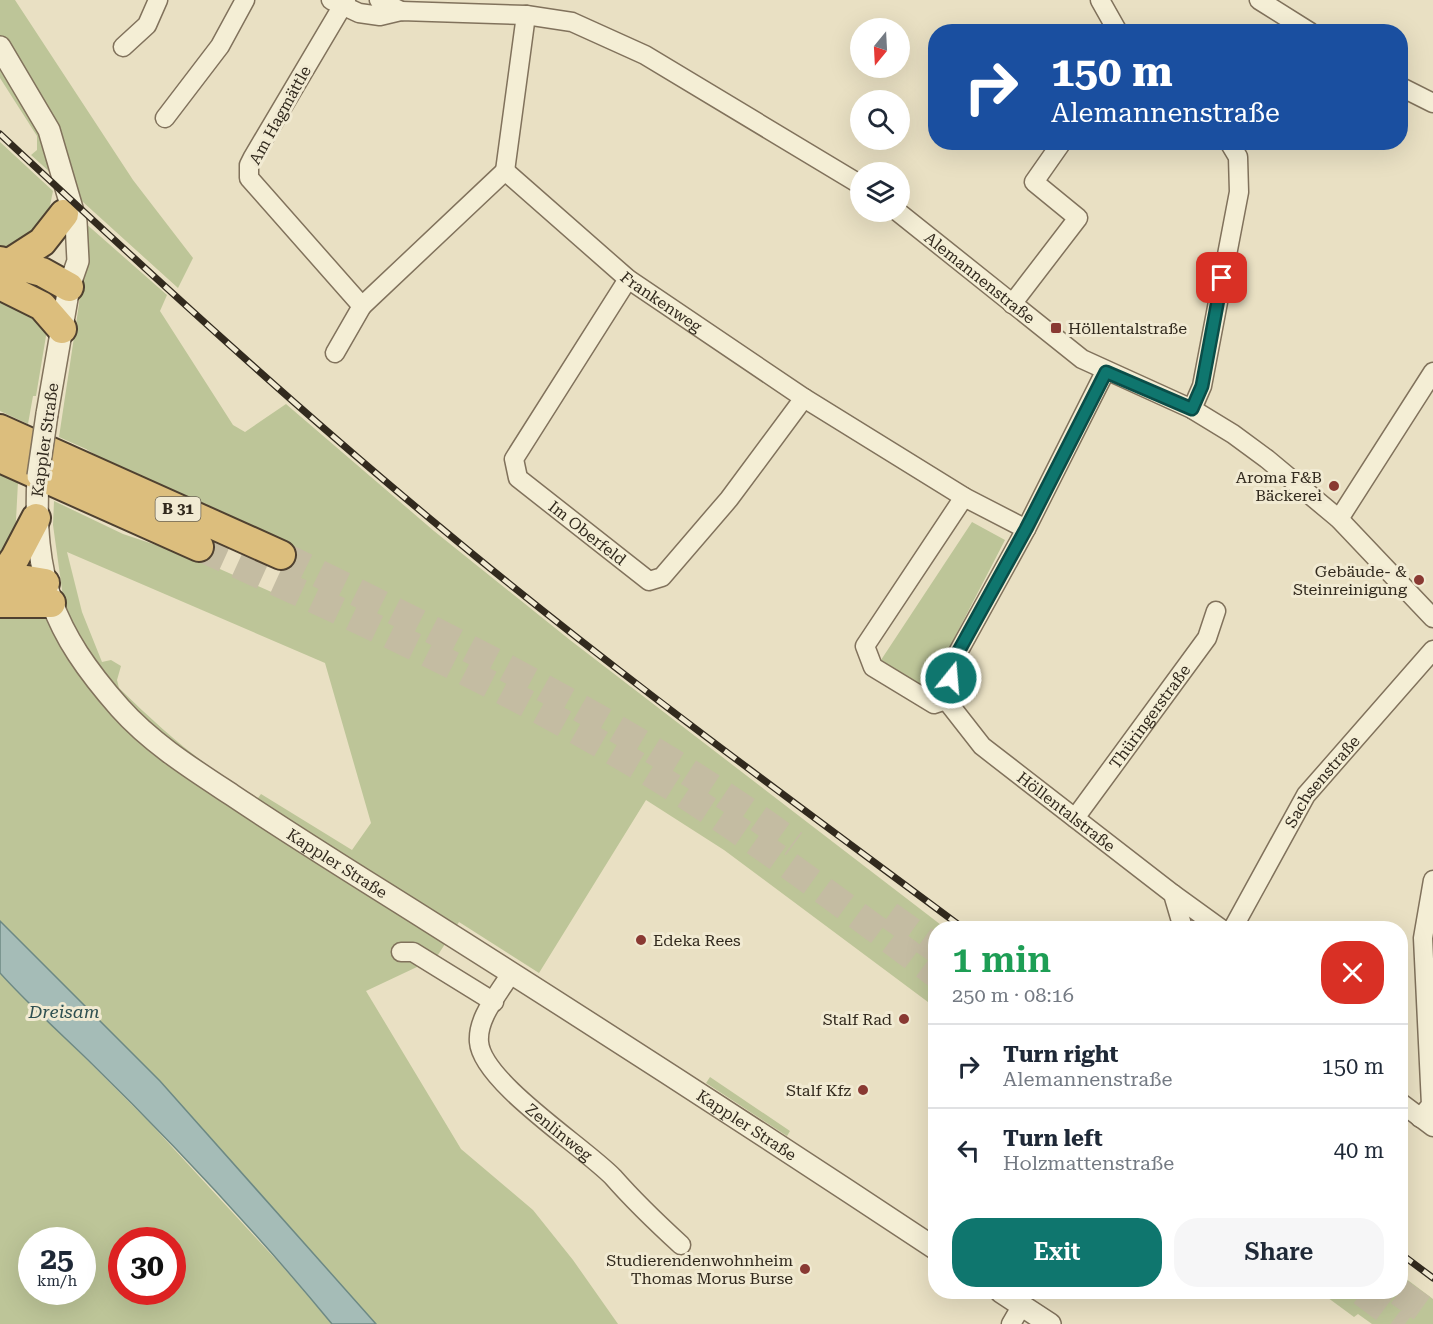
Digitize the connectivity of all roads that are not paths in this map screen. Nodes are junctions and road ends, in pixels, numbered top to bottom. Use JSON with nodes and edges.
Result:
{"nodes":[{"id":1,"x":158,"y":0,"type":"edge"},
{"id":2,"x":245,"y":0,"type":"edge"},
{"id":3,"x":378,"y":0,"type":"edge"},
{"id":4,"x":1100,"y":0,"type":"edge"},
{"id":5,"x":1258,"y":0,"type":"edge"},
{"id":6,"x":340,"y":2,"type":"edge"},
{"id":7,"x":401,"y":11,"type":"junction"},
{"id":8,"x":526,"y":15,"type":"junction"},
{"id":9,"x":1114,"y":24,"type":"edge"},
{"id":10,"x":1297,"y":24,"type":"edge"},
{"id":11,"x":0,"y":47,"type":"edge"},
{"id":12,"x":123,"y":47,"type":"dead end"},
{"id":13,"x":1408,"y":90,"type":"edge"},
{"id":14,"x":1433,"y":103,"type":"edge"},
{"id":15,"x":165,"y":118,"type":"dead end"},
{"id":16,"x":1056,"y":150,"type":"edge"},
{"id":17,"x":1234,"y":150,"type":"edge"},
{"id":18,"x":505,"y":171,"type":"junction"},
{"id":19,"x":850,"y":178,"type":"edge"},
{"id":20,"x":67,"y":207,"type":"junction"},
{"id":21,"x":910,"y":222,"type":"edge"},
{"id":22,"x":5,"y":275,"type":"edge"},
{"id":23,"x":628,"y":279,"type":"junction"},
{"id":24,"x":69,"y":287,"type":"junction"},
{"id":25,"x":1012,"y":304,"type":"junction"},
{"id":26,"x":362,"y":306,"type":"junction"},
{"id":27,"x":62,"y":329,"type":"junction"},
{"id":28,"x":335,"y":353,"type":"dead end"},
{"id":29,"x":1106,"y":372,"type":"junction"},
{"id":30,"x":1433,"y":372,"type":"edge"},
{"id":31,"x":804,"y":398,"type":"junction"},
{"id":32,"x":1192,"y":409,"type":"junction"},
{"id":33,"x":0,"y":429,"type":"edge"},
{"id":34,"x":0,"y":458,"type":"edge"},
{"id":35,"x":964,"y":497,"type":"junction"},
{"id":36,"x":36,"y":518,"type":"junction"},
{"id":37,"x":1339,"y":519,"type":"junction"},
{"id":38,"x":1026,"y":529,"type":"junction"},
{"id":39,"x":199,"y":547,"type":"tunnel mouth"},
{"id":40,"x":281,"y":555,"type":"tunnel mouth"},
{"id":41,"x":0,"y":581,"type":"edge"},
{"id":42,"x":48,"y":593,"type":"junction"},
{"id":43,"x":0,"y":603,"type":"edge"},
{"id":44,"x":1216,"y":611,"type":"dead end"},
{"id":45,"x":1433,"y":618,"type":"edge"},
{"id":46,"x":1433,"y":650,"type":"edge"},
{"id":47,"x":940,"y":702,"type":"junction"},
{"id":48,"x":1075,"y":818,"type":"junction"},
{"id":49,"x":1433,"y":880,"type":"edge"},
{"id":50,"x":1173,"y":894,"type":"junction"},
{"id":51,"x":1182,"y":921,"type":"edge"},
{"id":52,"x":1210,"y":921,"type":"edge"},
{"id":53,"x":1237,"y":921,"type":"edge"},
{"id":54,"x":401,"y":952,"type":"dead end"},
{"id":55,"x":511,"y":973,"type":"junction"},
{"id":56,"x":494,"y":1002,"type":"junction"},
{"id":57,"x":1431,"y":1048,"type":"edge"},
{"id":58,"x":1408,"y":1108,"type":"edge"},
{"id":59,"x":1427,"y":1122,"type":"edge"},
{"id":60,"x":928,"y":1244,"type":"edge"},
{"id":61,"x":681,"y":1245,"type":"dead end"},
{"id":62,"x":1012,"y":1299,"type":"edge"},
{"id":63,"x":1022,"y":1305,"type":"junction"},
{"id":64,"x":1011,"y":1324,"type":"edge"},
{"id":65,"x":1050,"y":1324,"type":"edge"}],
"edges":[{"from":1,"to":12,"type":"street"},
{"from":2,"to":15,"type":"street"},
{"from":3,"to":7,"type":"street"},
{"from":4,"to":9,"type":"street"},
{"from":5,"to":10,"type":"street"},
{"from":6,"to":7,"type":"street"},
{"from":6,"to":26,"type":"street","name":"Am Hagmättle"},
{"from":7,"to":8,"type":"street"},
{"from":8,"to":18,"type":"street"},
{"from":8,"to":19,"type":"street"},
{"from":11,"to":20,"type":"street","name":"Kappler Straße"},
{"from":13,"to":14,"type":"street"},
{"from":16,"to":25,"type":"street"},
{"from":17,"to":32,"type":"street"},
{"from":18,"to":23,"type":"street","name":"Frankenweg"},
{"from":18,"to":26,"type":"street"},
{"from":20,"to":22,"type":"highway"},
{"from":20,"to":24,"type":"street","name":"Kappler Straße"},
{"from":21,"to":25,"type":"street","name":"Alemannenstraße"},
{"from":22,"to":24,"type":"highway"},
{"from":22,"to":27,"type":"highway"},
{"from":23,"to":31,"type":"street","name":"Frankenweg"},
{"from":23,"to":31,"type":"street","name":"Im Oberfeld"},
{"from":24,"to":27,"type":"street","name":"Kappler Straße"},
{"from":25,"to":29,"type":"street","name":"Alemannenstraße"},
{"from":26,"to":28,"type":"street"},
{"from":27,"to":36,"type":"street","name":"Kappler Straße","bridge":true},
{"from":29,"to":32,"type":"street","name":"Alemannenstraße"},
{"from":29,"to":38,"type":"street"},
{"from":30,"to":37,"type":"street"},
{"from":31,"to":35,"type":"street","name":"Frankenweg"},
{"from":32,"to":37,"type":"street","name":"Alemannenstraße"},
{"from":33,"to":40,"type":"highway","number":"B 31"},
{"from":34,"to":39,"type":"highway","number":"B 31"},
{"from":35,"to":38,"type":"street","name":"Frankenweg"},
{"from":35,"to":47,"type":"street"},
{"from":36,"to":41,"type":"highway"},
{"from":36,"to":42,"type":"street","name":"Kappler Straße"},
{"from":37,"to":45,"type":"street","name":"Alemannenstraße"},
{"from":38,"to":47,"type":"street"},
{"from":41,"to":42,"type":"highway"},
{"from":42,"to":43,"type":"highway"},
{"from":42,"to":55,"type":"street","name":"Kappler Straße"},
{"from":44,"to":48,"type":"street","name":"Thüringerstraße"},
{"from":46,"to":53,"type":"street","name":"Sachsenstraße"},
{"from":47,"to":48,"type":"street","name":"Höllentalstraße"},
{"from":48,"to":50,"type":"street","name":"Höllentalstraße"},
{"from":49,"to":57,"type":"street"},
{"from":50,"to":51,"type":"street"},
{"from":50,"to":52,"type":"street","name":"Höllentalstraße"},
{"from":54,"to":56,"type":"street"},
{"from":55,"to":56,"type":"street","name":"Zenlinweg"},
{"from":55,"to":60,"type":"street","name":"Kappler Straße"},
{"from":56,"to":61,"type":"street","name":"Zenlinweg"},
{"from":57,"to":59,"type":"street"},
{"from":58,"to":59,"type":"street"},
{"from":62,"to":63,"type":"street"},
{"from":63,"to":64,"type":"street"},
{"from":63,"to":65,"type":"street"}]}
